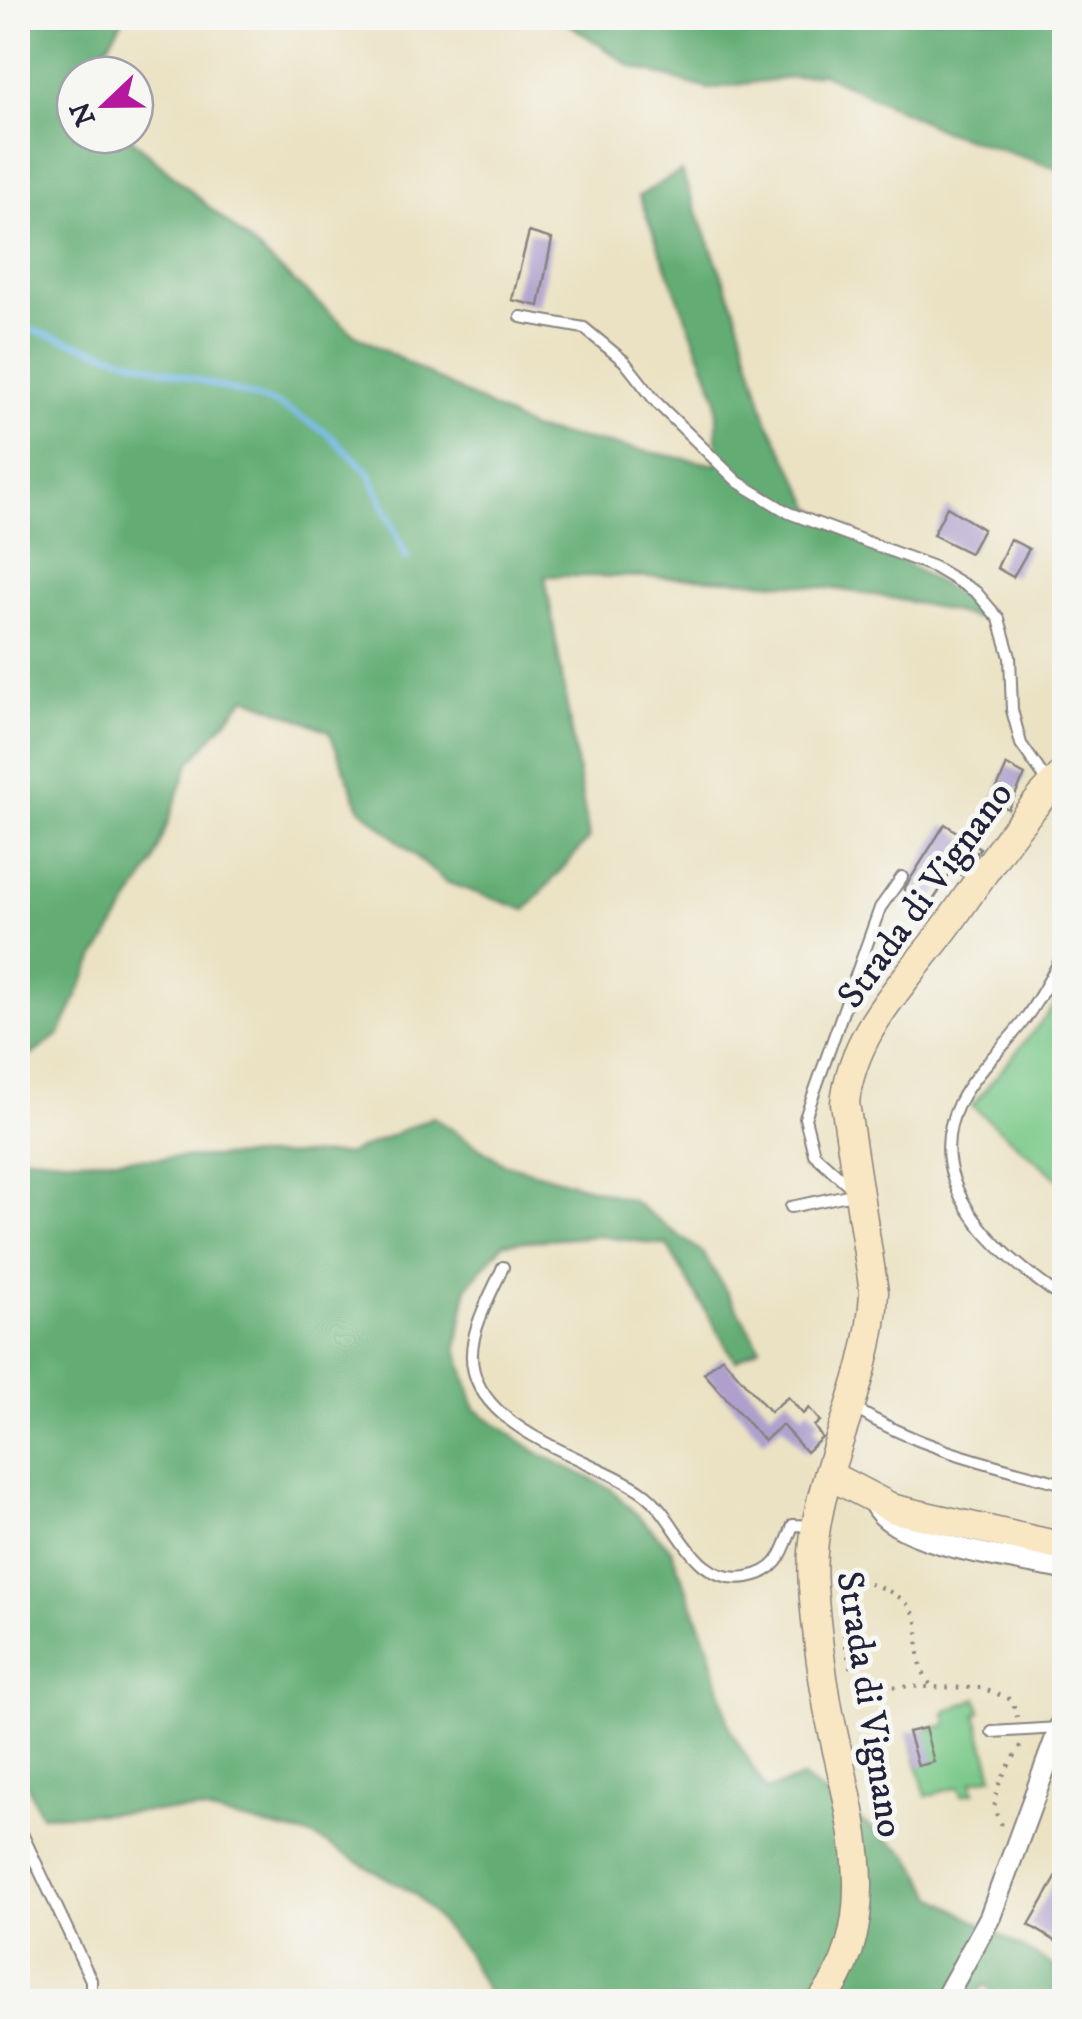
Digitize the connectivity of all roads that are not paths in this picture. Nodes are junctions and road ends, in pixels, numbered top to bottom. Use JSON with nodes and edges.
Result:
{"nodes":[{"id":1,"x":520,"y":317,"type":"dead end"},
{"id":2,"x":1058,"y":779,"type":"edge"},
{"id":3,"x":902,"y":877,"type":"dead end"},
{"id":4,"x":1064,"y":953,"type":"edge"},
{"id":5,"x":858,"y":1193,"type":"junction"},
{"id":6,"x":791,"y":1206,"type":"dead end"},
{"id":7,"x":503,"y":1268,"type":"dead end"},
{"id":8,"x":1064,"y":1299,"type":"edge"},
{"id":9,"x":854,"y":1408,"type":"junction"},
{"id":10,"x":829,"y":1475,"type":"junction"},
{"id":11,"x":1064,"y":1484,"type":"edge"},
{"id":12,"x":873,"y":1500,"type":"junction"},
{"id":13,"x":813,"y":1526,"type":"junction"},
{"id":14,"x":1064,"y":1547,"type":"edge"},
{"id":15,"x":1064,"y":1569,"type":"edge"},
{"id":16,"x":1063,"y":1724,"type":"edge"},
{"id":17,"x":992,"y":1732,"type":"dead end"},
{"id":18,"x":18,"y":1825,"type":"edge"},
{"id":19,"x":91,"y":2002,"type":"edge"},
{"id":20,"x":821,"y":2002,"type":"edge"},
{"id":21,"x":943,"y":2002,"type":"edge"}],
"edges":[{"from":1,"to":2,"type":"lane"},
{"from":2,"to":5,"type":"street","name":"Strada di Vignano"},
{"from":3,"to":5,"type":"lane"},
{"from":4,"to":8,"type":"lane"},
{"from":5,"to":6,"type":"lane"},
{"from":5,"to":9,"type":"street","name":"Strada di Vignano"},
{"from":7,"to":13,"type":"lane"},
{"from":9,"to":10,"type":"street","name":"Strada di Vignano"},
{"from":9,"to":11,"type":"lane"},
{"from":10,"to":12,"type":"street"},
{"from":10,"to":13,"type":"street","name":"Strada di Vignano"},
{"from":12,"to":14,"type":"street"},
{"from":12,"to":15,"type":"street"},
{"from":13,"to":20,"type":"street","name":"Strada di Vignano"},
{"from":16,"to":17,"type":"lane"},
{"from":16,"to":21,"type":"street"},
{"from":18,"to":19,"type":"lane"}]}
